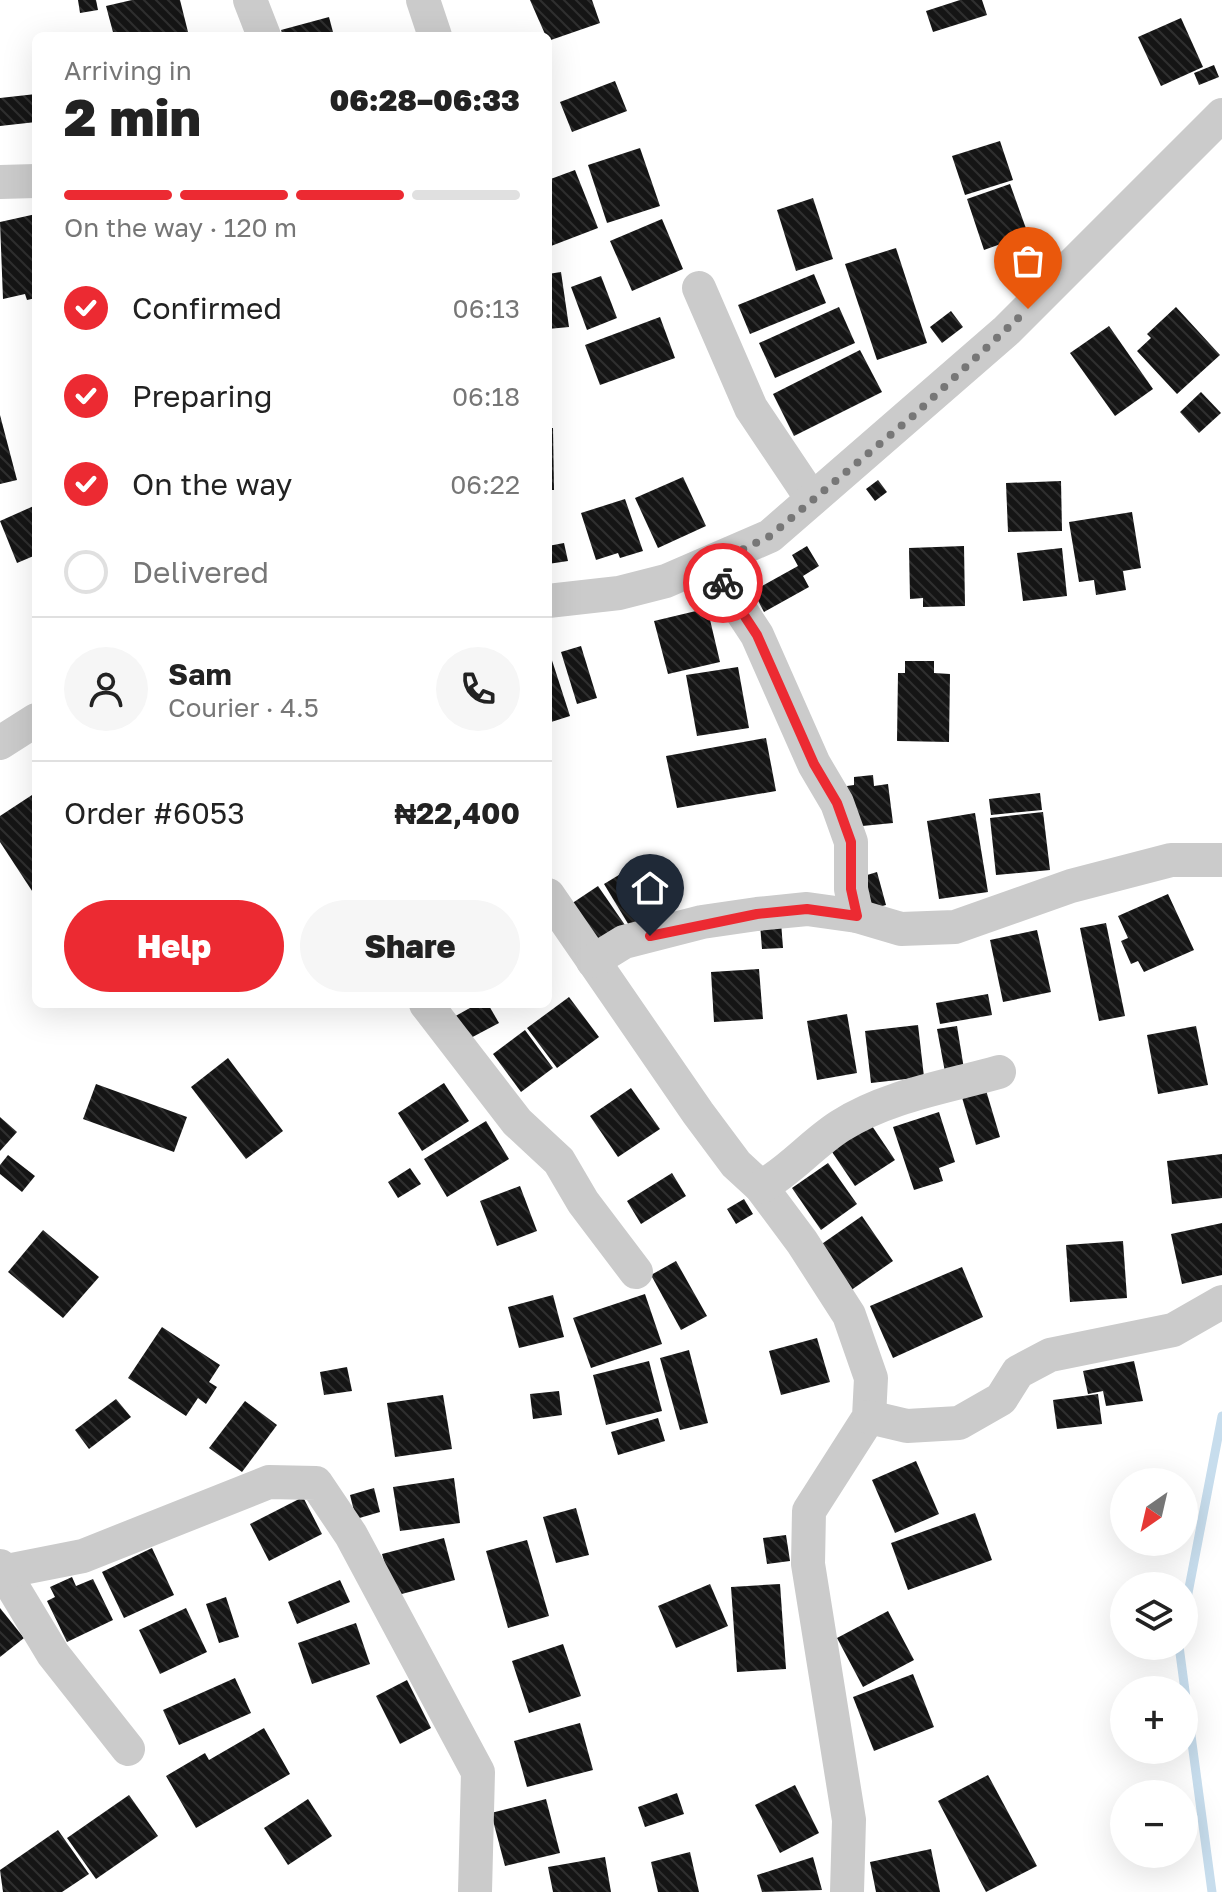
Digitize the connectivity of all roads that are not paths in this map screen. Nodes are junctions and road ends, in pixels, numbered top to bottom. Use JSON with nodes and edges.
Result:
{"nodes":[{"id":1,"x":250,"y":0,"type":"edge"},
{"id":2,"x":423,"y":0,"type":"edge"},
{"id":3,"x":262,"y":32,"type":"edge"},
{"id":4,"x":434,"y":32,"type":"edge"},
{"id":5,"x":1222,"y":115,"type":"edge"},
{"id":6,"x":32,"y":181,"type":"edge"},
{"id":7,"x":0,"y":182,"type":"edge"},
{"id":8,"x":699,"y":288,"type":"dead end"},
{"id":9,"x":812,"y":499,"type":"junction"},
{"id":10,"x":711,"y":565,"type":"junction"},
{"id":11,"x":552,"y":601,"type":"edge"},
{"id":12,"x":32,"y":723,"type":"edge"},
{"id":13,"x":0,"y":743,"type":"edge"},
{"id":14,"x":1222,"y":860,"type":"edge"},
{"id":15,"x":552,"y":901,"type":"edge"},
{"id":16,"x":857,"y":916,"type":"junction"},
{"id":17,"x":593,"y":961,"type":"junction"},
{"id":18,"x":429,"y":1008,"type":"edge"},
{"id":19,"x":999,"y":1072,"type":"dead end"},
{"id":20,"x":761,"y":1187,"type":"junction"},
{"id":21,"x":636,"y":1272,"type":"dead end"},
{"id":22,"x":1222,"y":1302,"type":"edge"},
{"id":23,"x":869,"y":1417,"type":"junction"},
{"id":24,"x":1,"y":1569,"type":"edge"},
{"id":25,"x":128,"y":1749,"type":"dead end"},
{"id":26,"x":475,"y":1892,"type":"edge"},
{"id":27,"x":847,"y":1892,"type":"edge"}],
"edges":[{"from":1,"to":3,"type":"street"},
{"from":2,"to":4,"type":"street"},
{"from":5,"to":9,"type":"street"},
{"from":6,"to":7,"type":"street"},
{"from":8,"to":9,"type":"street"},
{"from":9,"to":10,"type":"street"},
{"from":10,"to":11,"type":"street"},
{"from":10,"to":16,"type":"street"},
{"from":12,"to":13,"type":"street"},
{"from":14,"to":16,"type":"street"},
{"from":15,"to":17,"type":"street"},
{"from":16,"to":17,"type":"street"},
{"from":17,"to":20,"type":"street"},
{"from":18,"to":21,"type":"street"},
{"from":19,"to":20,"type":"street"},
{"from":20,"to":23,"type":"street"},
{"from":22,"to":23,"type":"street"},
{"from":23,"to":27,"type":"street"},
{"from":24,"to":25,"type":"street"},
{"from":24,"to":26,"type":"street"}]}
